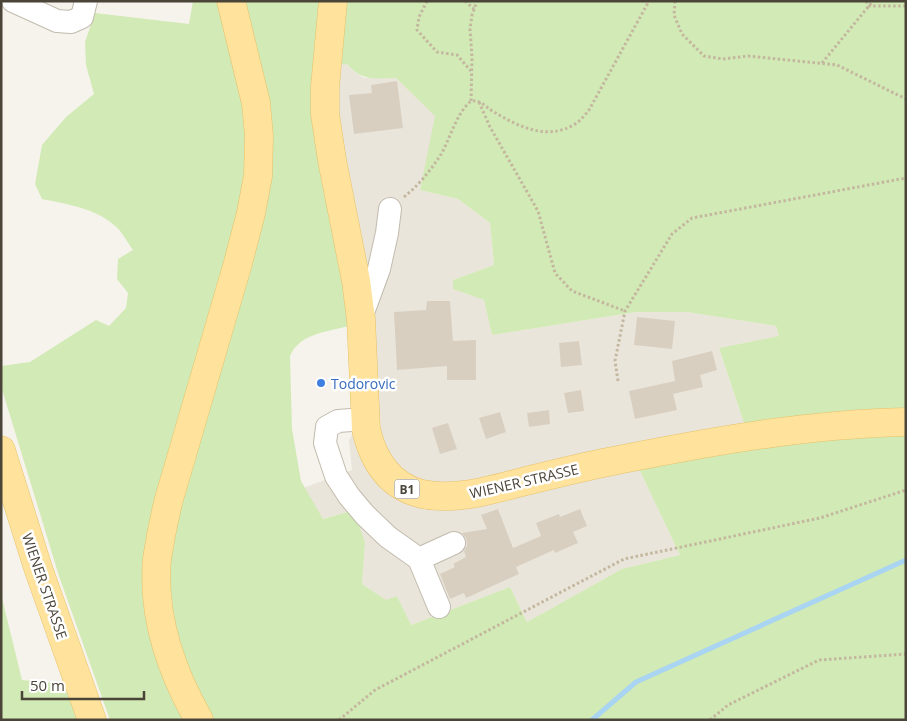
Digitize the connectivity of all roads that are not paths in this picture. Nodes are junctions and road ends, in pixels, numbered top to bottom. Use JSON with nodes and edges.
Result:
{"nodes":[{"id":1,"x":14,"y":1,"type":"edge"},
{"id":2,"x":86,"y":1,"type":"edge"},
{"id":3,"x":231,"y":1,"type":"edge"},
{"id":4,"x":333,"y":1,"type":"edge"},
{"id":5,"x":390,"y":209,"type":"road end"},
{"id":6,"x":360,"y":319,"type":"junction"},
{"id":7,"x":365,"y":419,"type":"junction"},
{"id":8,"x":906,"y":422,"type":"edge"},
{"id":9,"x":1,"y":450,"type":"edge"},
{"id":10,"x":454,"y":543,"type":"dead end"},
{"id":11,"x":419,"y":559,"type":"junction"},
{"id":12,"x":439,"y":607,"type":"dead end"},
{"id":13,"x":92,"y":720,"type":"edge"},
{"id":14,"x":199,"y":720,"type":"edge"}],
"edges":[{"from":1,"to":2,"type":"street"},
{"from":3,"to":14,"type":"main road"},
{"from":4,"to":6,"type":"main road","name":"WIENER STRASSE","number":"B1"},
{"from":5,"to":6,"type":"street"},
{"from":6,"to":7,"type":"main road","name":"WIENER STRASSE","number":"B1"},
{"from":7,"to":8,"type":"main road","name":"WIENER STRASSE","number":"B1"},
{"from":7,"to":11,"type":"street"},
{"from":9,"to":13,"type":"main road","name":"WIENER STRASSE"},
{"from":10,"to":11,"type":"street"},
{"from":11,"to":12,"type":"street"}]}
